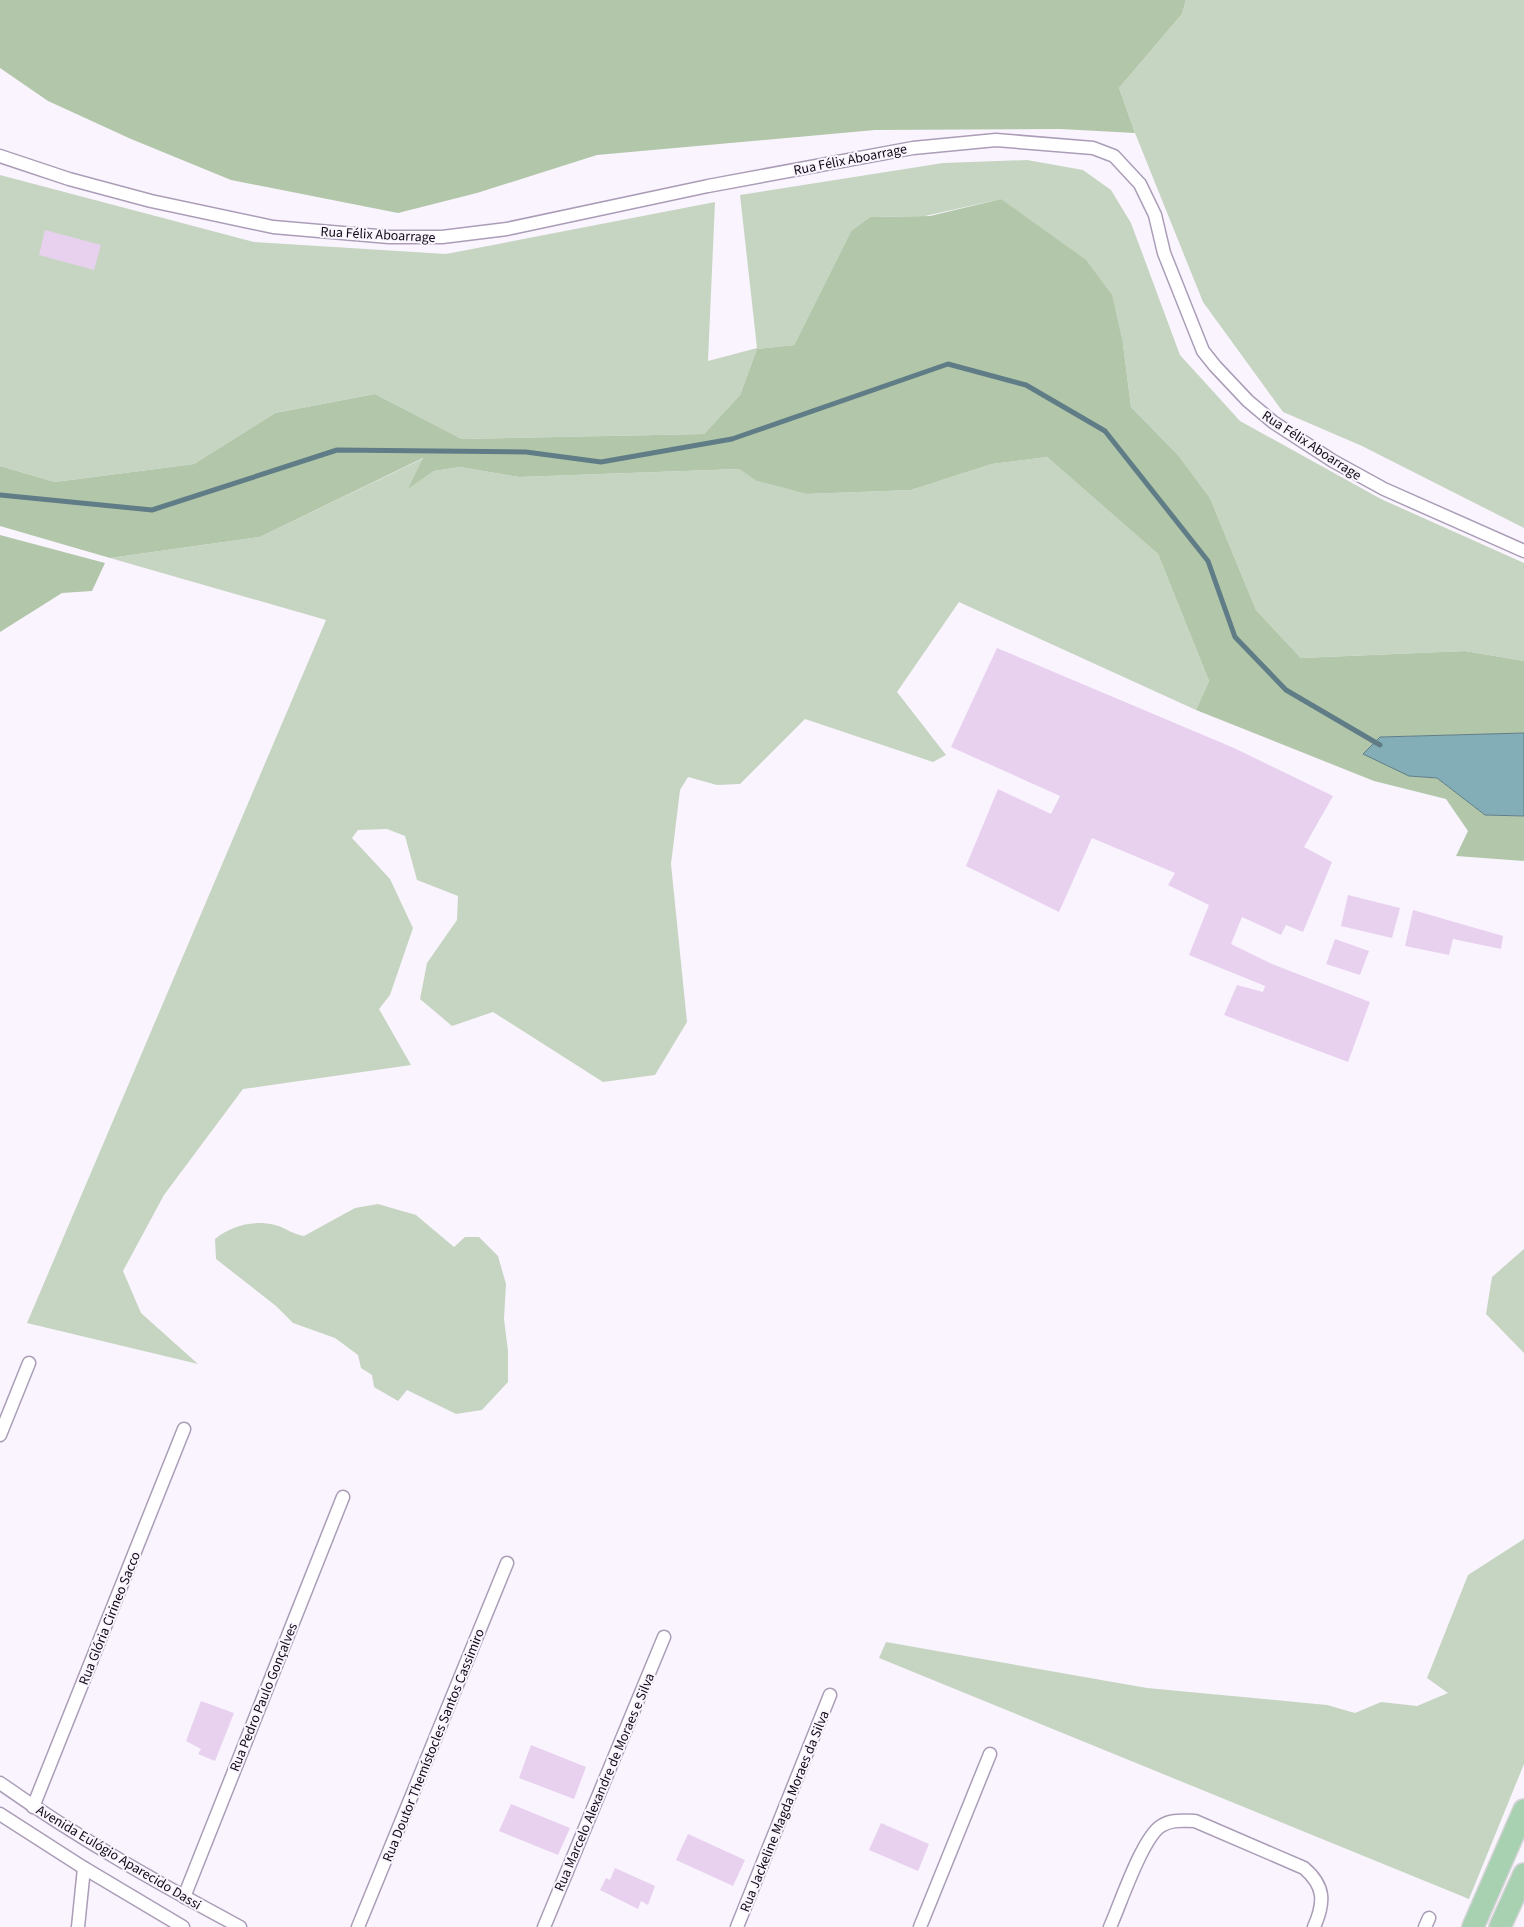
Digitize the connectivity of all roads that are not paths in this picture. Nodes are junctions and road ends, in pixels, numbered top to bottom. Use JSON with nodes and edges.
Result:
{"nodes":[{"id":1,"x":0,"y":156,"type":"edge"},
{"id":2,"x":1524,"y":550,"type":"edge"},
{"id":3,"x":29,"y":1363,"type":"dead end"},
{"id":4,"x":184,"y":1429,"type":"dead end"},
{"id":5,"x":0,"y":1435,"type":"edge"},
{"id":6,"x":343,"y":1497,"type":"dead end"},
{"id":7,"x":507,"y":1563,"type":"dead end"},
{"id":8,"x":664,"y":1637,"type":"dead end"},
{"id":9,"x":830,"y":1695,"type":"dead end"},
{"id":10,"x":990,"y":1754,"type":"dead end"},
{"id":11,"x":0,"y":1783,"type":"edge"},
{"id":12,"x":33,"y":1807,"type":"junction"},
{"id":13,"x":1524,"y":1810,"type":"edge"},
{"id":14,"x":0,"y":1814,"type":"edge"},
{"id":15,"x":84,"y":1868,"type":"junction"},
{"id":16,"x":1524,"y":1874,"type":"edge"},
{"id":17,"x":184,"y":1896,"type":"junction"},
{"id":18,"x":78,"y":1927,"type":"edge"},
{"id":19,"x":183,"y":1927,"type":"edge"},
{"id":20,"x":240,"y":1927,"type":"edge"},
{"id":21,"x":358,"y":1927,"type":"edge"},
{"id":22,"x":544,"y":1927,"type":"edge"},
{"id":23,"x":737,"y":1927,"type":"edge"},
{"id":24,"x":920,"y":1927,"type":"edge"},
{"id":25,"x":1110,"y":1927,"type":"edge"},
{"id":26,"x":1314,"y":1927,"type":"edge"},
{"id":27,"x":1473,"y":1927,"type":"edge"},
{"id":28,"x":1500,"y":1927,"type":"edge"}],
"edges":[{"from":1,"to":2,"type":"street","name":"Rua Félix Aboarrage"},
{"from":3,"to":5,"type":"street"},
{"from":4,"to":12,"type":"street","name":"Rua Glória Cirineo Sacco"},
{"from":6,"to":17,"type":"street","name":"Rua Pedro Paulo Gonçalves"},
{"from":7,"to":21,"type":"street","name":"Rua Doutor Themístocles Santos Cassimiro"},
{"from":8,"to":22,"type":"street","name":"Rua Marcelo Alexandre de Moraes e Silva"},
{"from":9,"to":23,"type":"street","name":"Rua Jackeline Magda Moraes da Silva"},
{"from":10,"to":24,"type":"street"},
{"from":11,"to":12,"type":"street","name":"Avenida Eulógio Aparecido Dassi"},
{"from":12,"to":17,"type":"street","name":"Avenida Eulógio Aparecido Dassi"},
{"from":13,"to":27,"type":"main road"},
{"from":14,"to":15,"type":"street","name":"Avenida Eulógio Aparecido Dassi"},
{"from":15,"to":18,"type":"street"},
{"from":15,"to":19,"type":"street","name":"Avenida Eulógio Aparecido Dassi"},
{"from":16,"to":28,"type":"main road"},
{"from":17,"to":20,"type":"street","name":"Avenida Eulógio Aparecido Dassi"},
{"from":25,"to":26,"type":"street"}]}
